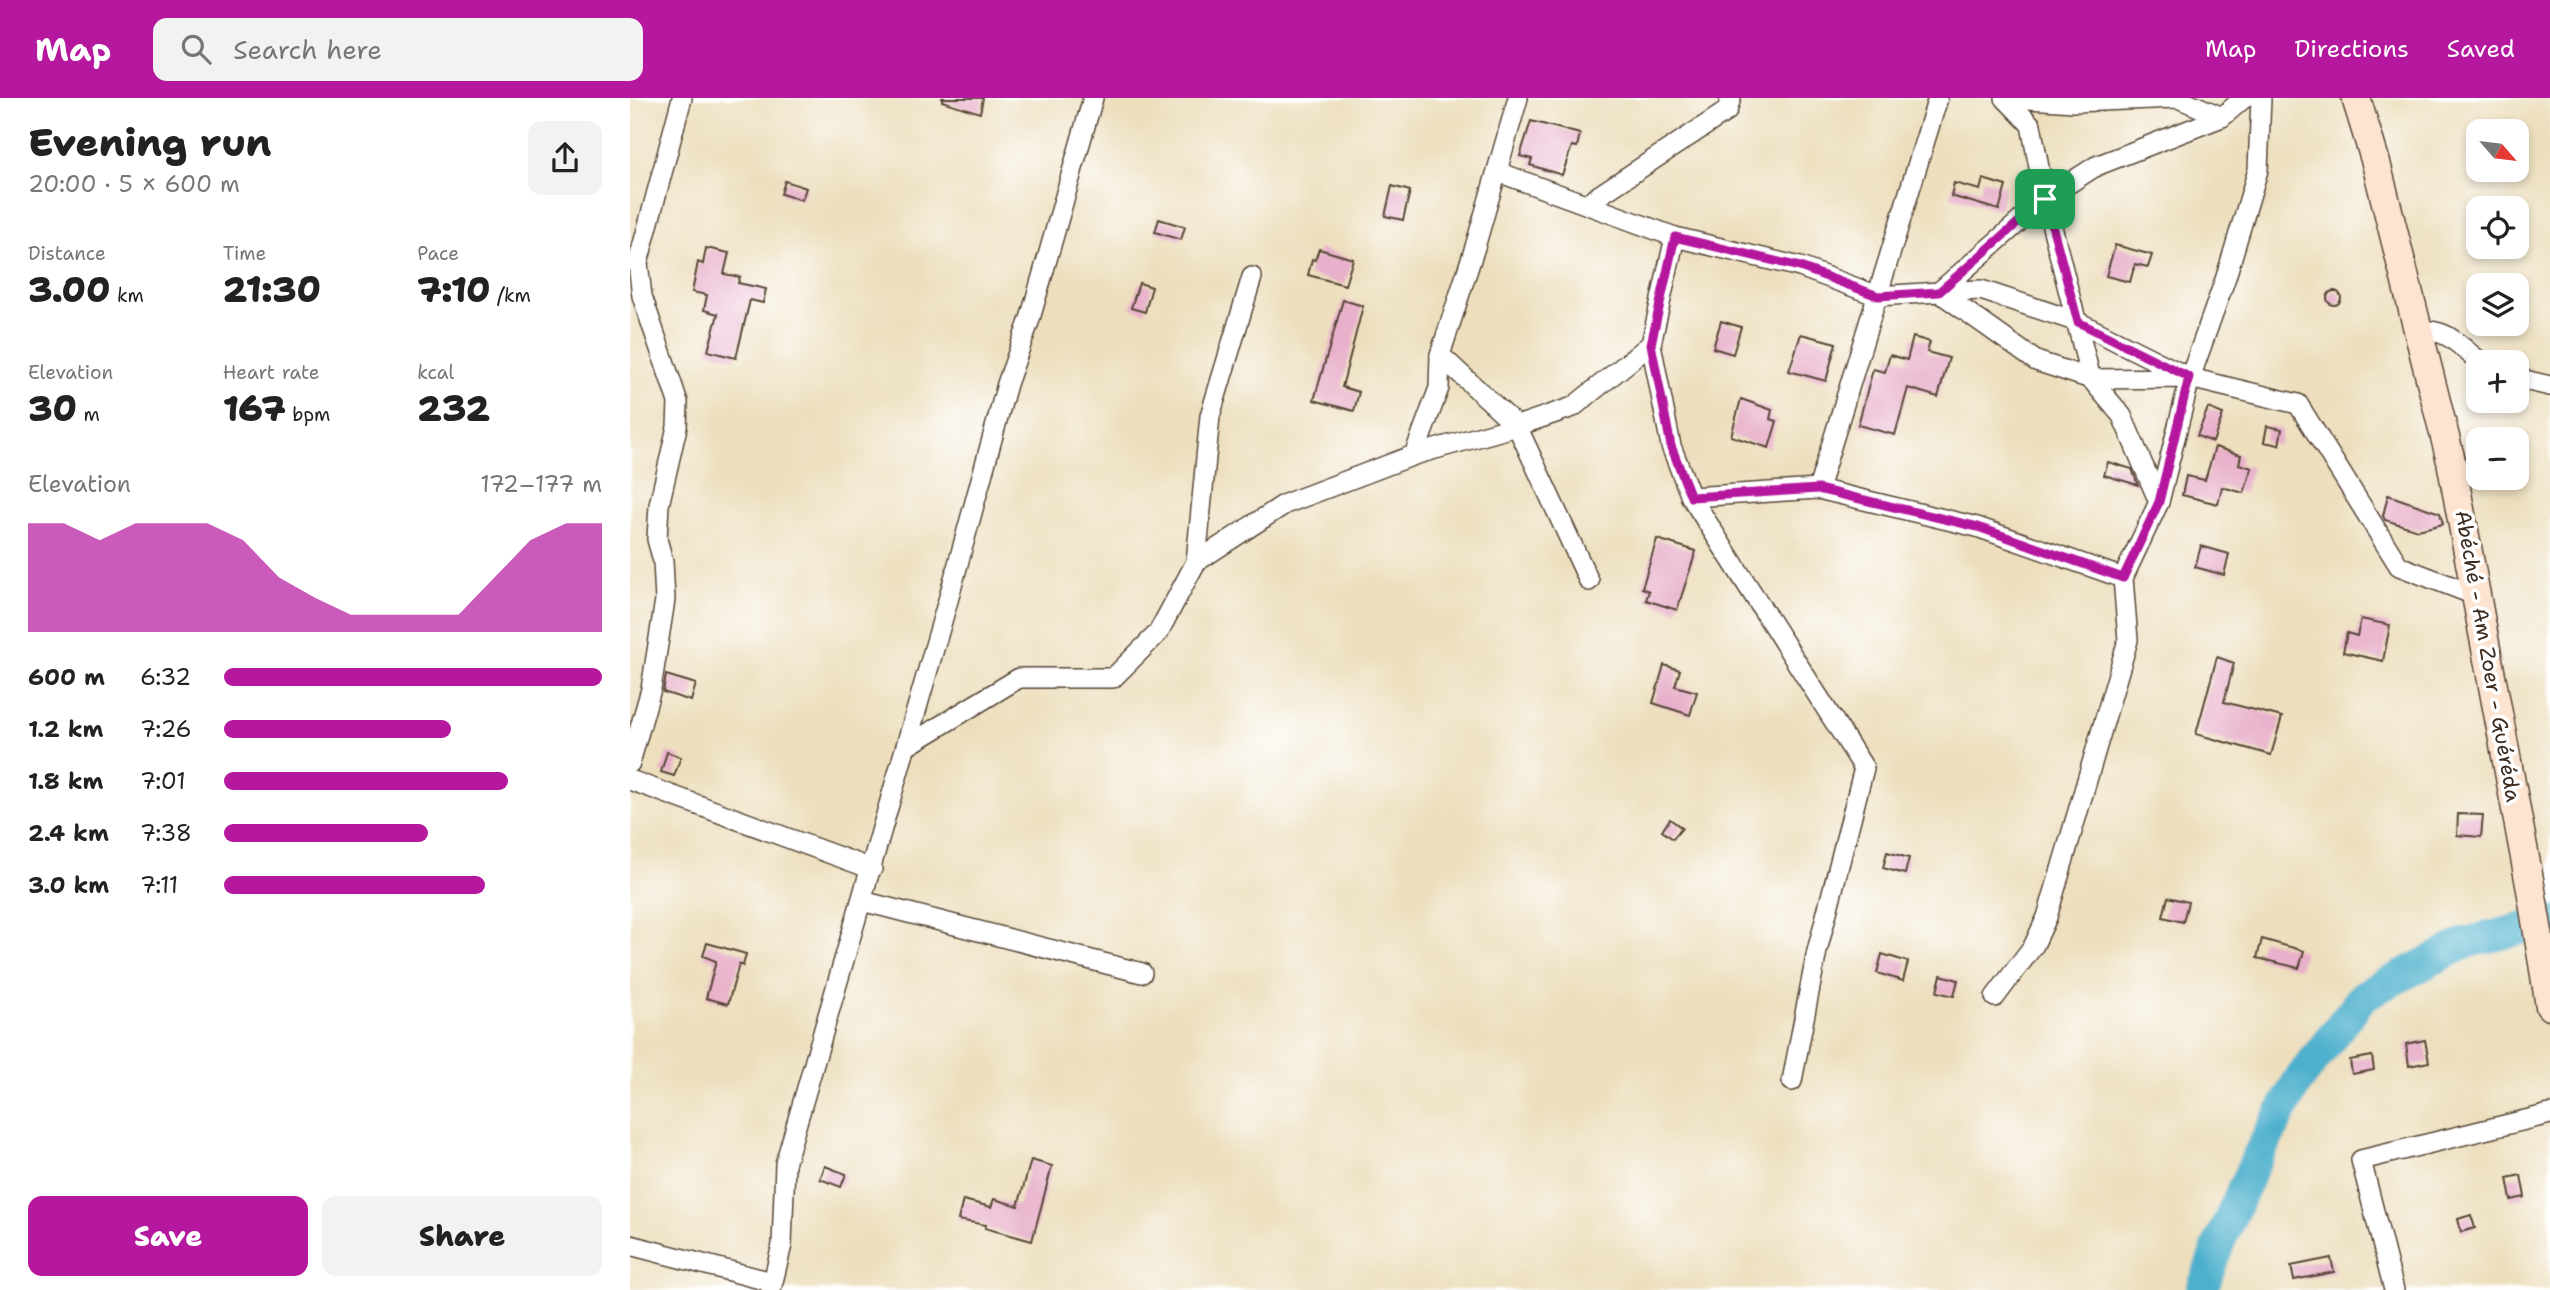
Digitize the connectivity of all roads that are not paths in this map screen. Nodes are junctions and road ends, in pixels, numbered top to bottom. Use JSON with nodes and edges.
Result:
{"nodes":[{"id":1,"x":682,"y":98,"type":"edge"},
{"id":2,"x":1094,"y":98,"type":"edge"},
{"id":3,"x":1518,"y":98,"type":"edge"},
{"id":4,"x":1731,"y":98,"type":"edge"},
{"id":5,"x":1938,"y":98,"type":"edge"},
{"id":6,"x":2005,"y":98,"type":"edge"},
{"id":7,"x":2014,"y":98,"type":"edge"},
{"id":8,"x":2244,"y":98,"type":"edge"},
{"id":9,"x":2261,"y":98,"type":"edge"},
{"id":10,"x":2356,"y":98,"type":"edge"},
{"id":11,"x":2077,"y":100,"type":"edge"},
{"id":12,"x":2222,"y":117,"type":"junction"},
{"id":13,"x":1498,"y":172,"type":"junction"},
{"id":14,"x":2045,"y":199,"type":"junction"},
{"id":15,"x":1586,"y":204,"type":"junction"},
{"id":16,"x":1675,"y":237,"type":"junction"},
{"id":17,"x":1252,"y":277,"type":"dead end"},
{"id":18,"x":1939,"y":292,"type":"junction"},
{"id":19,"x":1878,"y":296,"type":"junction"},
{"id":20,"x":2078,"y":322,"type":"junction"},
{"id":21,"x":2420,"y":331,"type":"junction"},
{"id":22,"x":1651,"y":344,"type":"junction"},
{"id":23,"x":2467,"y":350,"type":"edge"},
{"id":24,"x":1440,"y":355,"type":"junction"},
{"id":25,"x":2189,"y":377,"type":"junction"},
{"id":26,"x":2091,"y":379,"type":"junction"},
{"id":27,"x":2529,"y":381,"type":"edge"},
{"id":28,"x":2550,"y":386,"type":"edge"},
{"id":29,"x":1517,"y":426,"type":"junction"},
{"id":30,"x":1414,"y":455,"type":"junction"},
{"id":31,"x":1818,"y":489,"type":"junction"},
{"id":32,"x":1691,"y":497,"type":"junction"},
{"id":33,"x":2159,"y":502,"type":"junction"},
{"id":34,"x":1196,"y":562,"type":"junction"},
{"id":35,"x":2123,"y":578,"type":"junction"},
{"id":36,"x":1589,"y":581,"type":"dead end"},
{"id":37,"x":2477,"y":596,"type":"junction"},
{"id":38,"x":907,"y":746,"type":"junction"},
{"id":39,"x":630,"y":763,"type":"edge"},
{"id":40,"x":630,"y":780,"type":"edge"},
{"id":41,"x":872,"y":869,"type":"junction"},
{"id":42,"x":862,"y":901,"type":"junction"},
{"id":43,"x":1142,"y":973,"type":"dead end"},
{"id":44,"x":2548,"y":994,"type":"edge"},
{"id":45,"x":1995,"y":997,"type":"dead end"},
{"id":46,"x":1792,"y":1081,"type":"dead end"},
{"id":47,"x":2550,"y":1114,"type":"edge"},
{"id":48,"x":630,"y":1245,"type":"edge"},
{"id":49,"x":772,"y":1286,"type":"edge"},
{"id":50,"x":2394,"y":1290,"type":"edge"}],
"edges":[{"from":1,"to":39,"type":"street"},
{"from":2,"to":38,"type":"street"},
{"from":3,"to":13,"type":"street"},
{"from":4,"to":15,"type":"street"},
{"from":5,"to":19,"type":"street"},
{"from":6,"to":14,"type":"street"},
{"from":7,"to":11,"type":"street"},
{"from":8,"to":12,"type":"street"},
{"from":9,"to":25,"type":"street"},
{"from":10,"to":21,"type":"main road","name":"Abéché - Am Zoer - Guéréda"},
{"from":11,"to":12,"type":"street"},
{"from":12,"to":14,"type":"street"},
{"from":13,"to":15,"type":"street"},
{"from":13,"to":24,"type":"street"},
{"from":14,"to":18,"type":"street"},
{"from":14,"to":20,"type":"street"},
{"from":15,"to":16,"type":"street"},
{"from":16,"to":19,"type":"street"},
{"from":16,"to":22,"type":"street"},
{"from":17,"to":34,"type":"street"},
{"from":18,"to":19,"type":"street"},
{"from":18,"to":20,"type":"street"},
{"from":18,"to":26,"type":"street"},
{"from":19,"to":31,"type":"street"},
{"from":20,"to":25,"type":"street"},
{"from":20,"to":26,"type":"street"},
{"from":21,"to":23,"type":"street"},
{"from":21,"to":37,"type":"main road","name":"Abéché - Am Zoer - Guéréda"},
{"from":22,"to":29,"type":"street"},
{"from":22,"to":32,"type":"street"},
{"from":24,"to":29,"type":"street"},
{"from":24,"to":30,"type":"street"},
{"from":25,"to":26,"type":"street"},
{"from":25,"to":33,"type":"street"},
{"from":25,"to":37,"type":"street"},
{"from":26,"to":33,"type":"street"},
{"from":27,"to":28,"type":"street"},
{"from":29,"to":30,"type":"street"},
{"from":29,"to":36,"type":"street"},
{"from":30,"to":34,"type":"street"},
{"from":31,"to":32,"type":"street"},
{"from":31,"to":35,"type":"street"},
{"from":32,"to":46,"type":"street"},
{"from":33,"to":35,"type":"street"},
{"from":34,"to":38,"type":"street"},
{"from":35,"to":45,"type":"street"},
{"from":37,"to":44,"type":"main road","name":"Abéché - Am Zoer - Guéréda"},
{"from":38,"to":41,"type":"street"},
{"from":40,"to":41,"type":"street"},
{"from":41,"to":42,"type":"street"},
{"from":42,"to":43,"type":"street"},
{"from":42,"to":49,"type":"street"},
{"from":47,"to":50,"type":"street"},
{"from":48,"to":49,"type":"street"}]}
